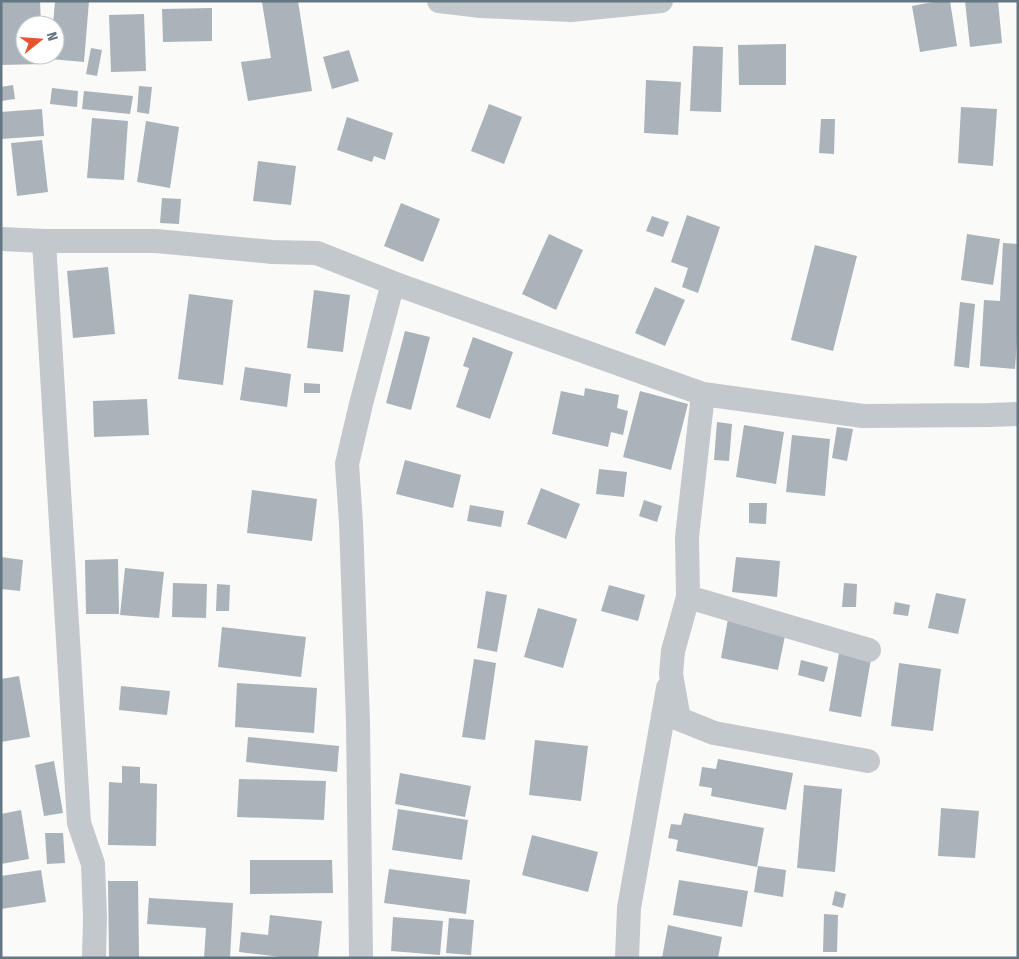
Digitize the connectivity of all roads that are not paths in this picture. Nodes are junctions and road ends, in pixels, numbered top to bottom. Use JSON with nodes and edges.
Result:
{"nodes":[{"id":1,"x":439,"y":1,"type":"edge"},
{"id":2,"x":660,"y":1,"type":"edge"},
{"id":3,"x":1,"y":239,"type":"edge"},
{"id":4,"x":44,"y":241,"type":"junction"},
{"id":5,"x":393,"y":283,"type":"junction"},
{"id":6,"x":703,"y":394,"type":"junction"},
{"id":7,"x":1018,"y":414,"type":"edge"},
{"id":8,"x":688,"y":597,"type":"junction"},
{"id":9,"x":869,"y":650,"type":"dead end"},
{"id":10,"x":671,"y":674,"type":"junction"},
{"id":11,"x":868,"y":761,"type":"dead end"},
{"id":12,"x":94,"y":958,"type":"edge"},
{"id":13,"x":361,"y":958,"type":"edge"},
{"id":14,"x":627,"y":958,"type":"edge"}],
"edges":[{"from":1,"to":2,"type":"street"},
{"from":3,"to":4,"type":"street"},
{"from":4,"to":5,"type":"street"},
{"from":4,"to":12,"type":"street"},
{"from":5,"to":6,"type":"street"},
{"from":5,"to":13,"type":"street"},
{"from":6,"to":7,"type":"street"},
{"from":6,"to":8,"type":"street"},
{"from":8,"to":9,"type":"street"},
{"from":8,"to":10,"type":"street"},
{"from":10,"to":11,"type":"street"},
{"from":10,"to":14,"type":"street"}]}
